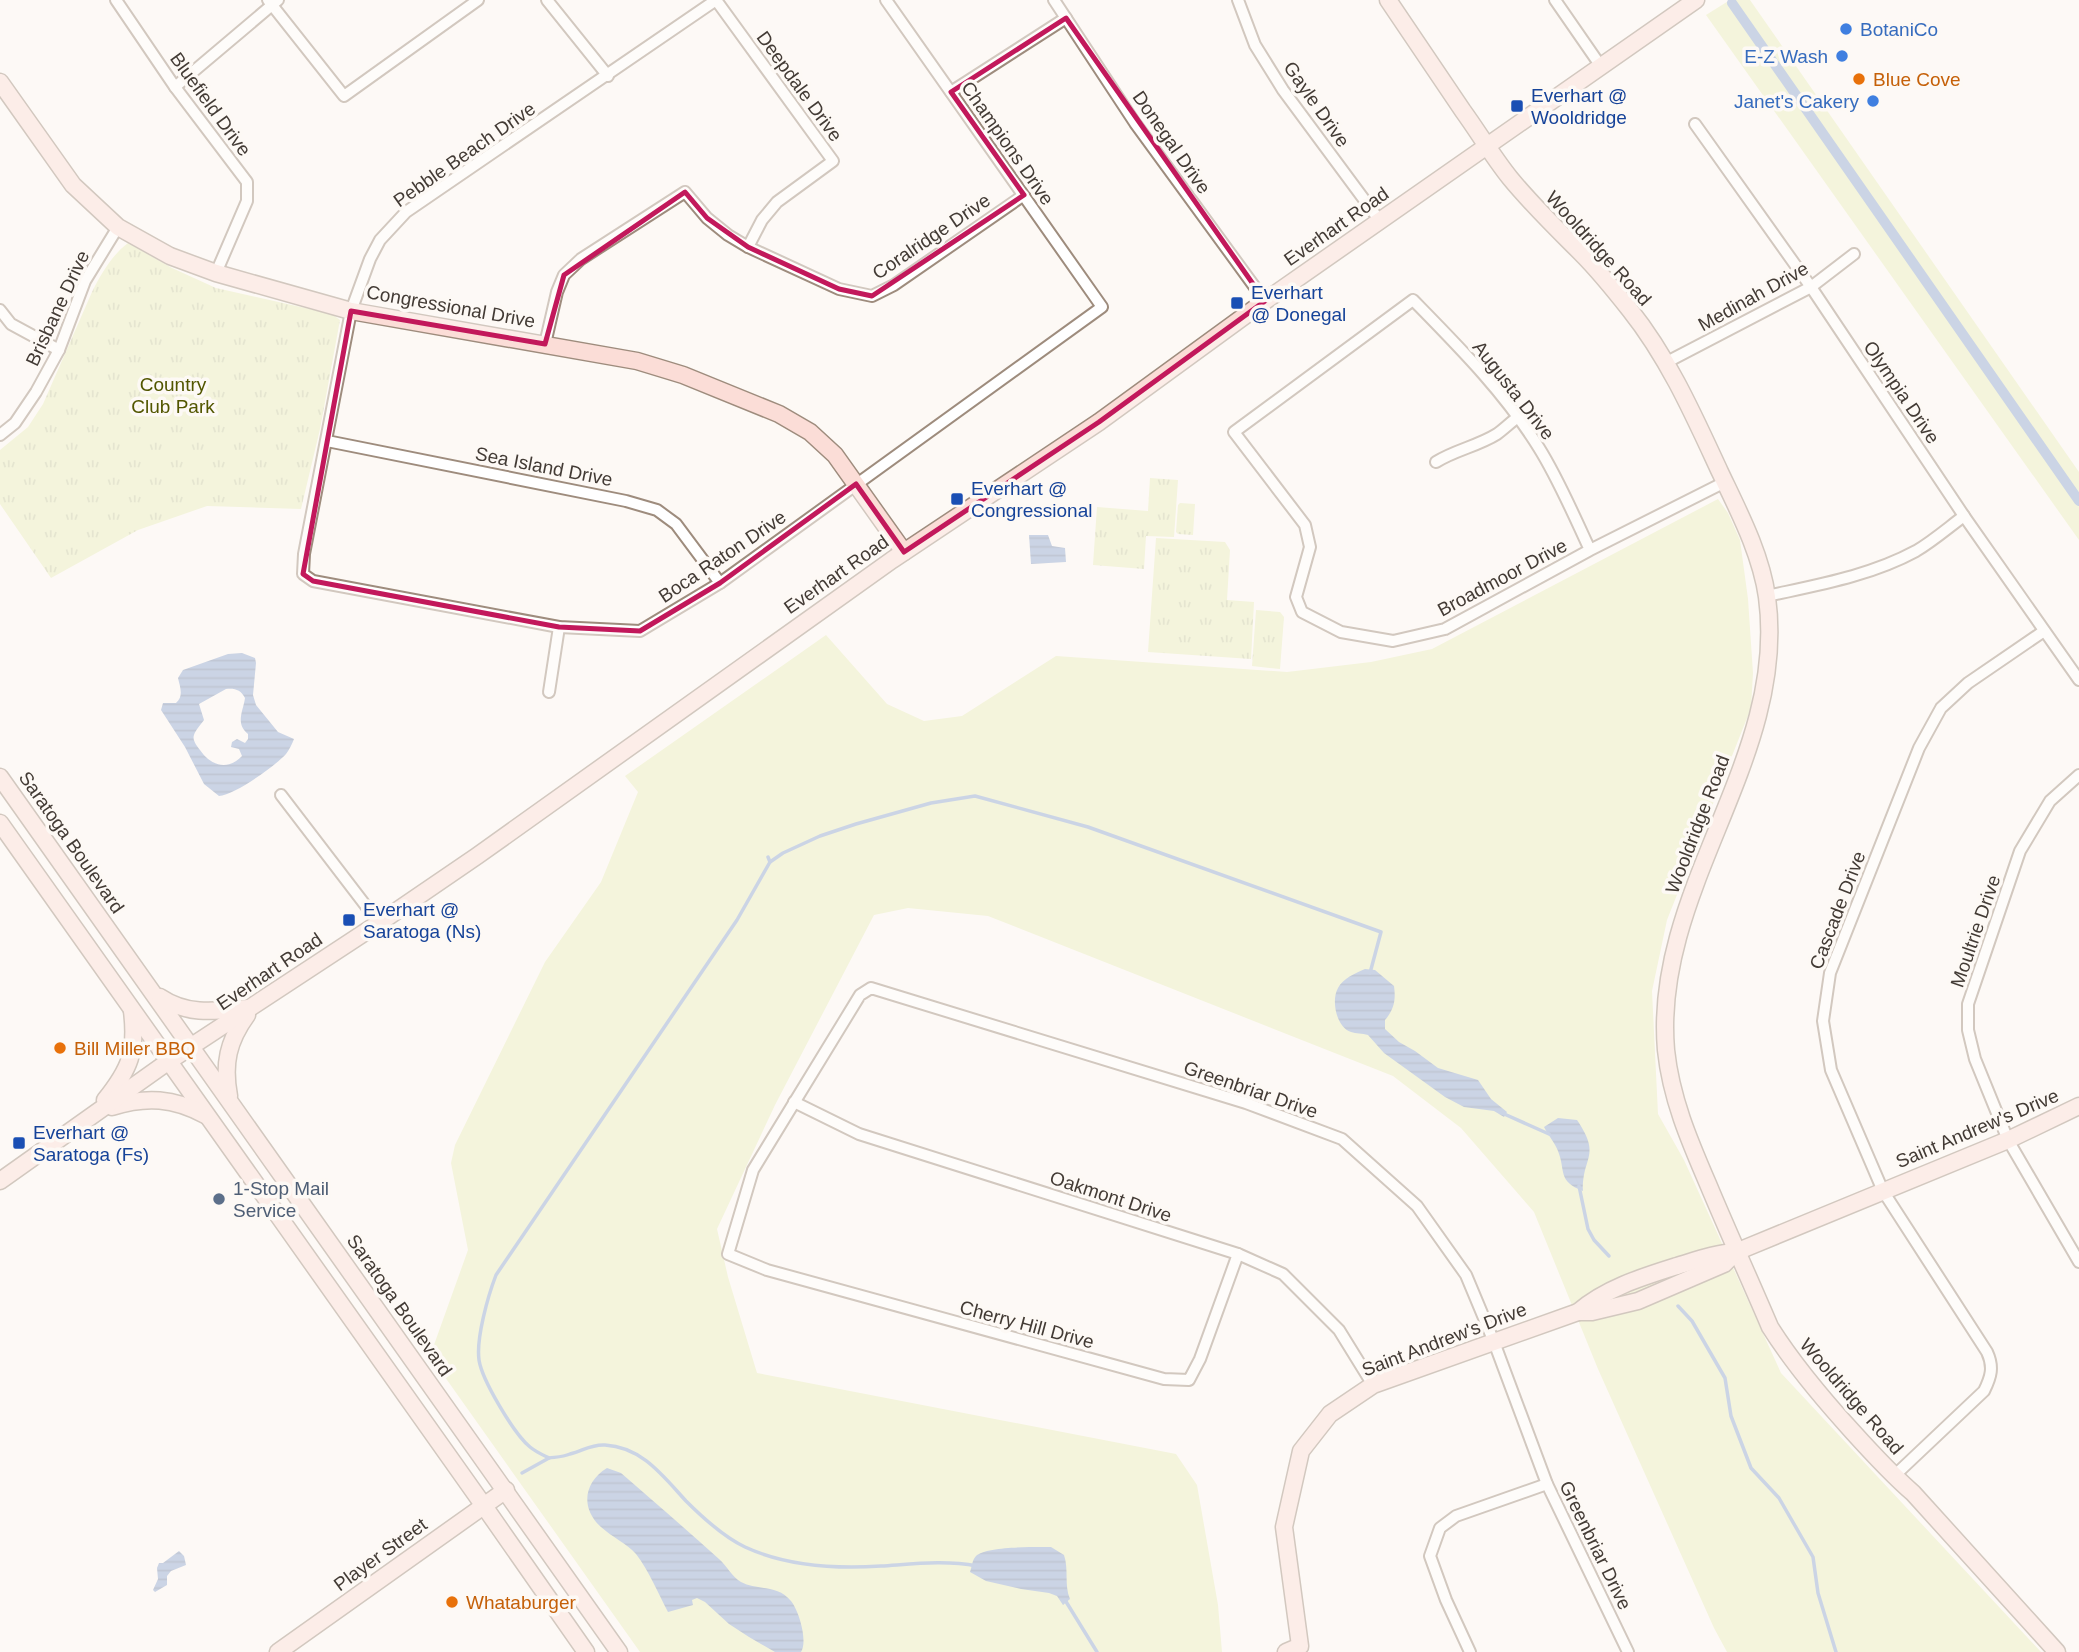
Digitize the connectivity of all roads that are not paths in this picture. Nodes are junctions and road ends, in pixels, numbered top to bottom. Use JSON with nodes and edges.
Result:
{"nodes":[{"id":1,"x":116,"y":0,"type":"edge"},
{"id":2,"x":478,"y":0,"type":"edge"},
{"id":3,"x":547,"y":0,"type":"edge"},
{"id":4,"x":716,"y":0,"type":"edge"},
{"id":5,"x":886,"y":0,"type":"edge"},
{"id":6,"x":1054,"y":0,"type":"edge"},
{"id":7,"x":1238,"y":0,"type":"edge"},
{"id":8,"x":1388,"y":0,"type":"edge"},
{"id":9,"x":1555,"y":0,"type":"edge"},
{"id":10,"x":1696,"y":0,"type":"edge"},
{"id":11,"x":273,"y":2,"type":"edge"},
{"id":12,"x":1066,"y":18,"type":"junction"},
{"id":13,"x":1600,"y":65,"type":"junction"},
{"id":14,"x":608,"y":76,"type":"junction"},
{"id":15,"x":0,"y":82,"type":"edge"},
{"id":16,"x":175,"y":87,"type":"junction"},
{"id":17,"x":951,"y":92,"type":"junction"},
{"id":18,"x":1695,"y":124,"type":"dead end"},
{"id":19,"x":1487,"y":145,"type":"junction"},
{"id":20,"x":1024,"y":195,"type":"junction"},
{"id":21,"x":1380,"y":221,"type":"junction"},
{"id":22,"x":118,"y":227,"type":"junction"},
{"id":23,"x":748,"y":247,"type":"junction"},
{"id":24,"x":1854,"y":254,"type":"dead end"},
{"id":25,"x":216,"y":273,"type":"junction"},
{"id":26,"x":1811,"y":287,"type":"junction"},
{"id":27,"x":1265,"y":301,"type":"junction"},
{"id":28,"x":1102,"y":307,"type":"joint"},
{"id":29,"x":0,"y":310,"type":"edge"},
{"id":30,"x":351,"y":311,"type":"junction"},
{"id":31,"x":545,"y":344,"type":"junction"},
{"id":32,"x":60,"y":351,"type":"junction"},
{"id":33,"x":1667,"y":362,"type":"junction"},
{"id":34,"x":1518,"y":417,"type":"junction"},
{"id":35,"x":0,"y":435,"type":"edge"},
{"id":36,"x":327,"y":441,"type":"junction"},
{"id":37,"x":1436,"y":462,"type":"dead end"},
{"id":38,"x":1725,"y":482,"type":"junction"},
{"id":39,"x":856,"y":484,"type":"junction"},
{"id":40,"x":1964,"y":516,"type":"junction"},
{"id":41,"x":1590,"y":550,"type":"junction"},
{"id":42,"x":904,"y":552,"type":"junction"},
{"id":43,"x":303,"y":574,"type":"joint"},
{"id":44,"x":720,"y":583,"type":"junction"},
{"id":45,"x":1767,"y":596,"type":"junction"},
{"id":46,"x":1296,"y":597,"type":"joint"},
{"id":47,"x":559,"y":627,"type":"junction"},
{"id":48,"x":2043,"y":631,"type":"junction"},
{"id":49,"x":2079,"y":680,"type":"edge"},
{"id":50,"x":549,"y":692,"type":"dead end"},
{"id":51,"x":2079,"y":775,"type":"edge"},
{"id":52,"x":0,"y":777,"type":"edge"},
{"id":53,"x":281,"y":795,"type":"dead end"},
{"id":54,"x":0,"y":823,"type":"edge"},
{"id":55,"x":379,"y":923,"type":"junction"},
{"id":56,"x":153,"y":993,"type":"junction"},
{"id":57,"x":252,"y":1008,"type":"junction"},
{"id":58,"x":132,"y":1009,"type":"junction"},
{"id":59,"x":192,"y":1048,"type":"junction"},
{"id":60,"x":169,"y":1061,"type":"junction"},
{"id":61,"x":230,"y":1101,"type":"junction"},
{"id":62,"x":794,"y":1102,"type":"junction"},
{"id":63,"x":2079,"y":1106,"type":"edge"},
{"id":64,"x":91,"y":1116,"type":"junction"},
{"id":65,"x":207,"y":1116,"type":"junction"},
{"id":66,"x":2008,"y":1140,"type":"junction"},
{"id":67,"x":0,"y":1181,"type":"edge"},
{"id":68,"x":1883,"y":1191,"type":"junction"},
{"id":69,"x":1736,"y":1252,"type":"junction"},
{"id":70,"x":728,"y":1254,"type":"joint"},
{"id":71,"x":1238,"y":1254,"type":"junction"},
{"id":72,"x":2079,"y":1262,"type":"edge"},
{"id":73,"x":1494,"y":1342,"type":"junction"},
{"id":74,"x":1373,"y":1385,"type":"junction"},
{"id":75,"x":1894,"y":1477,"type":"junction"},
{"id":76,"x":1547,"y":1483,"type":"junction"},
{"id":77,"x":506,"y":1490,"type":"junction"},
{"id":78,"x":484,"y":1506,"type":"junction"},
{"id":79,"x":298,"y":1647,"type":"edge"},
{"id":80,"x":1296,"y":1650,"type":"edge"},
{"id":81,"x":278,"y":1652,"type":"edge"},
{"id":82,"x":586,"y":1652,"type":"edge"},
{"id":83,"x":619,"y":1652,"type":"edge"},
{"id":84,"x":1470,"y":1652,"type":"edge"},
{"id":85,"x":1628,"y":1652,"type":"edge"},
{"id":86,"x":2057,"y":1652,"type":"edge"}],
"edges":[{"from":1,"to":16,"type":"street","name":"Bluefield Drive"},
{"from":2,"to":11,"type":"street"},
{"from":3,"to":14,"type":"street"},
{"from":4,"to":14,"type":"street","name":"Pebble Beach Drive"},
{"from":4,"to":23,"type":"street","name":"Deepdale Drive"},
{"from":5,"to":17,"type":"street","name":"Champions Drive"},
{"from":6,"to":12,"type":"street","name":"Donegal Drive"},
{"from":7,"to":21,"type":"street","name":"Gayle Drive"},
{"from":8,"to":19,"type":"main road","name":"Wooldridge Road"},
{"from":9,"to":13,"type":"street"},
{"from":10,"to":13,"type":"main road","name":"Everhart Road"},
{"from":11,"to":16,"type":"street"},
{"from":12,"to":17,"type":"street"},
{"from":12,"to":27,"type":"street","name":"Donegal Drive"},
{"from":13,"to":19,"type":"main road","name":"Everhart Road"},
{"from":14,"to":30,"type":"street","name":"Pebble Beach Drive"},
{"from":15,"to":22,"type":"main road","name":"Congressional Drive"},
{"from":16,"to":25,"type":"street","name":"Bluefield Drive"},
{"from":17,"to":20,"type":"street","name":"Champions Drive"},
{"from":18,"to":26,"type":"street","name":"Olympia Drive"},
{"from":19,"to":21,"type":"main road","name":"Everhart Road"},
{"from":19,"to":33,"type":"main road","name":"Wooldridge Road"},
{"from":20,"to":23,"type":"street","name":"Coralridge Drive"},
{"from":20,"to":28,"type":"street","name":"Champions Drive"},
{"from":21,"to":27,"type":"main road","name":"Everhart Road"},
{"from":22,"to":25,"type":"main road","name":"Congressional Drive"},
{"from":22,"to":32,"type":"street","name":"Brisbane Drive"},
{"from":23,"to":31,"type":"street","name":"Coralridge Drive"},
{"from":24,"to":26,"type":"street","name":"Medinah Drive"},
{"from":25,"to":30,"type":"main road","name":"Congressional Drive"},
{"from":26,"to":33,"type":"street","name":"Medinah Drive"},
{"from":26,"to":40,"type":"street","name":"Olympia Drive"},
{"from":27,"to":42,"type":"main road","name":"Everhart Road"},
{"from":28,"to":39,"type":"street","name":"Boca Raton Drive"},
{"from":29,"to":32,"type":"street"},
{"from":30,"to":31,"type":"main road","name":"Congressional Drive"},
{"from":30,"to":36,"type":"street","name":"Pebble Beach Drive"},
{"from":31,"to":39,"type":"main road","name":"Congressional Drive"},
{"from":32,"to":35,"type":"street","name":"Brisbane Drive"},
{"from":33,"to":38,"type":"main road","name":"Wooldridge Road"},
{"from":34,"to":37,"type":"street"},
{"from":34,"to":41,"type":"street","name":"Augusta Drive"},
{"from":34,"to":46,"type":"street","name":"Augusta Drive"},
{"from":36,"to":43,"type":"street","name":"Pebble Beach Drive"},
{"from":36,"to":44,"type":"street","name":"Sea Island Drive"},
{"from":38,"to":41,"type":"street","name":"Broadmoor Drive"},
{"from":38,"to":45,"type":"main road","name":"Wooldridge Road"},
{"from":39,"to":42,"type":"main road","name":"Congressional Drive"},
{"from":39,"to":44,"type":"street","name":"Boca Raton Drive"},
{"from":40,"to":45,"type":"street"},
{"from":40,"to":48,"type":"street","name":"Olympia Drive"},
{"from":41,"to":46,"type":"street","name":"Broadmoor Drive"},
{"from":42,"to":55,"type":"main road","name":"Everhart Road"},
{"from":43,"to":47,"type":"street","name":"Boca Raton Drive"},
{"from":44,"to":47,"type":"street","name":"Boca Raton Drive"},
{"from":45,"to":69,"type":"main road","name":"Wooldridge Road"},
{"from":47,"to":50,"type":"street"},
{"from":48,"to":49,"type":"street","name":"Olympia Drive"},
{"from":48,"to":68,"type":"street","name":"Cascade Drive"},
{"from":51,"to":66,"type":"street","name":"Moultrie Drive"},
{"from":52,"to":56,"type":"main road","name":"Saratoga Boulevard"},
{"from":53,"to":55,"type":"street"},
{"from":54,"to":58,"type":"main road"},
{"from":55,"to":57,"type":"main road","name":"Everhart Road"},
{"from":56,"to":57,"type":"main road"},
{"from":56,"to":59,"type":"main road","name":"Saratoga Boulevard"},
{"from":57,"to":59,"type":"main road","name":"Everhart Road"},
{"from":57,"to":61,"type":"main road"},
{"from":58,"to":60,"type":"main road"},
{"from":58,"to":64,"type":"main road"},
{"from":59,"to":60,"type":"main road","name":"Everhart Road"},
{"from":59,"to":61,"type":"main road","name":"Saratoga Boulevard"},
{"from":60,"to":64,"type":"main road","name":"Everhart Road"},
{"from":60,"to":65,"type":"main road"},
{"from":61,"to":77,"type":"main road","name":"Saratoga Boulevard"},
{"from":62,"to":70,"type":"street","name":"Greenbriar Drive"},
{"from":62,"to":71,"type":"street","name":"Oakmont Drive"},
{"from":62,"to":73,"type":"street","name":"Greenbriar Drive"},
{"from":63,"to":66,"type":"main road","name":"Saint Andrew's Drive"},
{"from":64,"to":65,"type":"main road"},
{"from":64,"to":67,"type":"main road","name":"Everhart Road"},
{"from":65,"to":78,"type":"main road"},
{"from":66,"to":68,"type":"main road","name":"Saint Andrew's Drive"},
{"from":66,"to":72,"type":"street","name":"Moultrie Drive"},
{"from":68,"to":69,"type":"main road","name":"Saint Andrew's Drive"},
{"from":68,"to":75,"type":"street","name":"Cascade Drive"},
{"from":69,"to":73,"type":"main road","name":"Saint Andrew's Drive"},
{"from":69,"to":75,"type":"main road","name":"Wooldridge Road"},
{"from":70,"to":71,"type":"street","name":"Cherry Hill Drive"},
{"from":71,"to":74,"type":"street","name":"Oakmont Drive"},
{"from":73,"to":74,"type":"main road","name":"Saint Andrew's Drive"},
{"from":73,"to":76,"type":"street","name":"Greenbriar Drive"},
{"from":74,"to":80,"type":"main road","name":"Saint Andrew's Drive"},
{"from":75,"to":86,"type":"main road","name":"Wooldridge Road"},
{"from":76,"to":84,"type":"street"},
{"from":76,"to":85,"type":"street","name":"Greenbriar Drive"},
{"from":77,"to":78,"type":"main road","name":"Player Street"},
{"from":77,"to":83,"type":"main road","name":"Saratoga Boulevard"},
{"from":78,"to":79,"type":"main road","name":"Player Street"},
{"from":78,"to":82,"type":"main road"},
{"from":79,"to":81,"type":"main road","name":"Player Street"}]}
